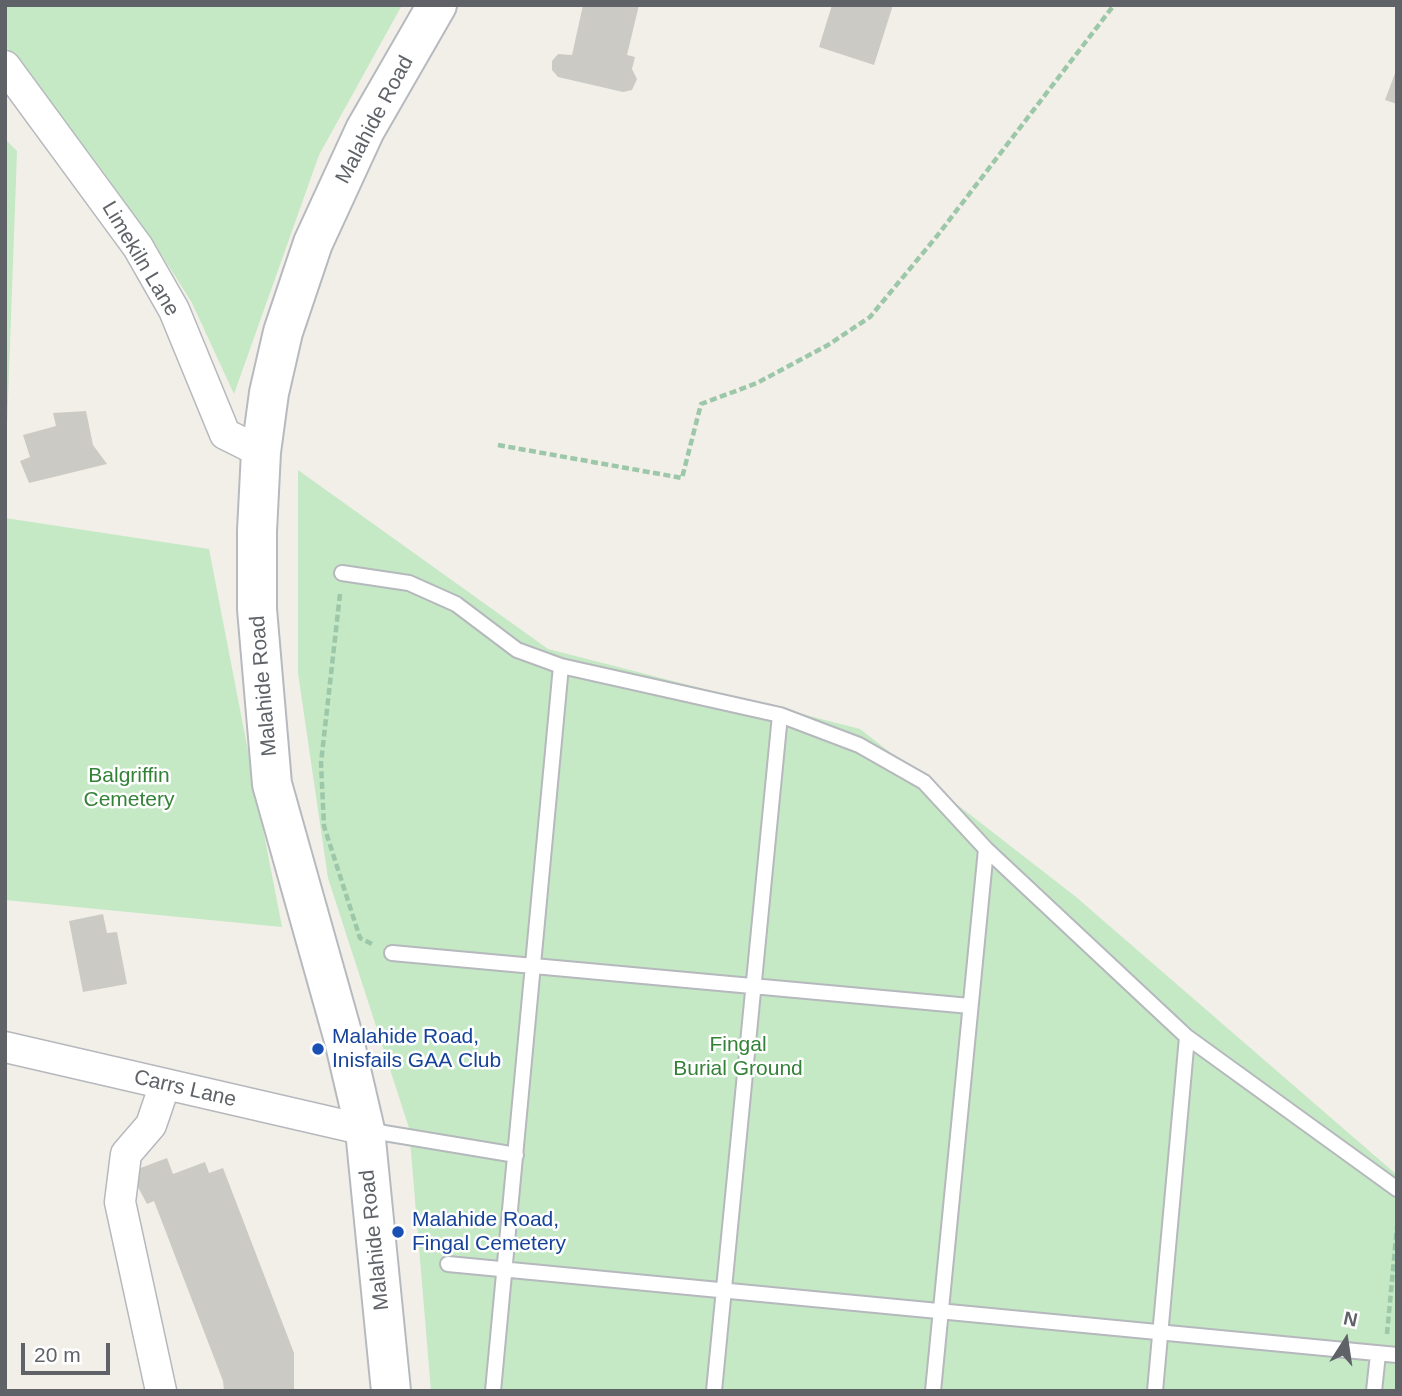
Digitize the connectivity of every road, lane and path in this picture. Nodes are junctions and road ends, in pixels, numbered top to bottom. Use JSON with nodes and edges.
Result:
{"nodes":[{"id":1,"x":437,"y":5,"type":"edge"},
{"id":2,"x":1114,"y":5,"type":"edge"},
{"id":3,"x":5,"y":65,"type":"edge"},
{"id":4,"x":498,"y":445,"type":"dead end"},
{"id":5,"x":261,"y":452,"type":"junction"},
{"id":6,"x":342,"y":573,"type":"joint"},
{"id":7,"x":561,"y":666,"type":"junction"},
{"id":8,"x":780,"y":715,"type":"junction"},
{"id":9,"x":986,"y":849,"type":"junction"},
{"id":10,"x":392,"y":953,"type":"joint"},
{"id":11,"x":530,"y":966,"type":"junction"},
{"id":12,"x":755,"y":986,"type":"junction"},
{"id":13,"x":970,"y":1006,"type":"junction"},
{"id":14,"x":1187,"y":1037,"type":"junction"},
{"id":15,"x":5,"y":1048,"type":"edge"},
{"id":16,"x":165,"y":1084,"type":"junction"},
{"id":17,"x":365,"y":1130,"type":"junction"},
{"id":18,"x":516,"y":1155,"type":"junction"},
{"id":19,"x":1397,"y":1189,"type":"edge"},
{"id":20,"x":1397,"y":1227,"type":"edge"},
{"id":21,"x":448,"y":1264,"type":"dead end"},
{"id":22,"x":506,"y":1270,"type":"junction"},
{"id":23,"x":724,"y":1291,"type":"junction"},
{"id":24,"x":940,"y":1311,"type":"junction"},
{"id":25,"x":1161,"y":1333,"type":"junction"},
{"id":26,"x":1386,"y":1354,"type":"edge"},
{"id":27,"x":161,"y":1391,"type":"edge"},
{"id":28,"x":391,"y":1391,"type":"edge"},
{"id":29,"x":493,"y":1391,"type":"edge"},
{"id":30,"x":714,"y":1391,"type":"edge"},
{"id":31,"x":933,"y":1391,"type":"edge"},
{"id":32,"x":1155,"y":1391,"type":"edge"},
{"id":33,"x":1374,"y":1391,"type":"edge"}],
"edges":[{"from":1,"to":5,"type":"main road","name":"Malahide Road"},
{"from":2,"to":4,"type":"path"},
{"from":3,"to":5,"type":"street","name":"Limekiln Lane"},
{"from":5,"to":17,"type":"main road","name":"Malahide Road"},
{"from":6,"to":7,"type":"lane"},
{"from":6,"to":10,"type":"path"},
{"from":7,"to":8,"type":"lane"},
{"from":7,"to":11,"type":"lane"},
{"from":8,"to":9,"type":"lane"},
{"from":8,"to":12,"type":"lane"},
{"from":9,"to":13,"type":"lane"},
{"from":9,"to":14,"type":"lane"},
{"from":10,"to":11,"type":"lane"},
{"from":11,"to":12,"type":"lane"},
{"from":11,"to":18,"type":"lane"},
{"from":12,"to":13,"type":"lane"},
{"from":12,"to":23,"type":"lane"},
{"from":13,"to":24,"type":"lane"},
{"from":14,"to":19,"type":"lane"},
{"from":14,"to":25,"type":"lane"},
{"from":15,"to":16,"type":"street","name":"Carrs Lane"},
{"from":16,"to":17,"type":"street","name":"Carrs Lane"},
{"from":16,"to":27,"type":"street"},
{"from":17,"to":18,"type":"lane"},
{"from":17,"to":28,"type":"main road","name":"Malahide Road"},
{"from":18,"to":22,"type":"lane"},
{"from":20,"to":26,"type":"path"},
{"from":21,"to":22,"type":"lane"},
{"from":22,"to":23,"type":"lane"},
{"from":22,"to":29,"type":"lane"},
{"from":23,"to":24,"type":"lane"},
{"from":23,"to":30,"type":"lane"},
{"from":24,"to":25,"type":"lane"},
{"from":24,"to":31,"type":"lane"},
{"from":25,"to":26,"type":"lane"},
{"from":25,"to":32,"type":"lane"},
{"from":26,"to":33,"type":"lane"}]}
